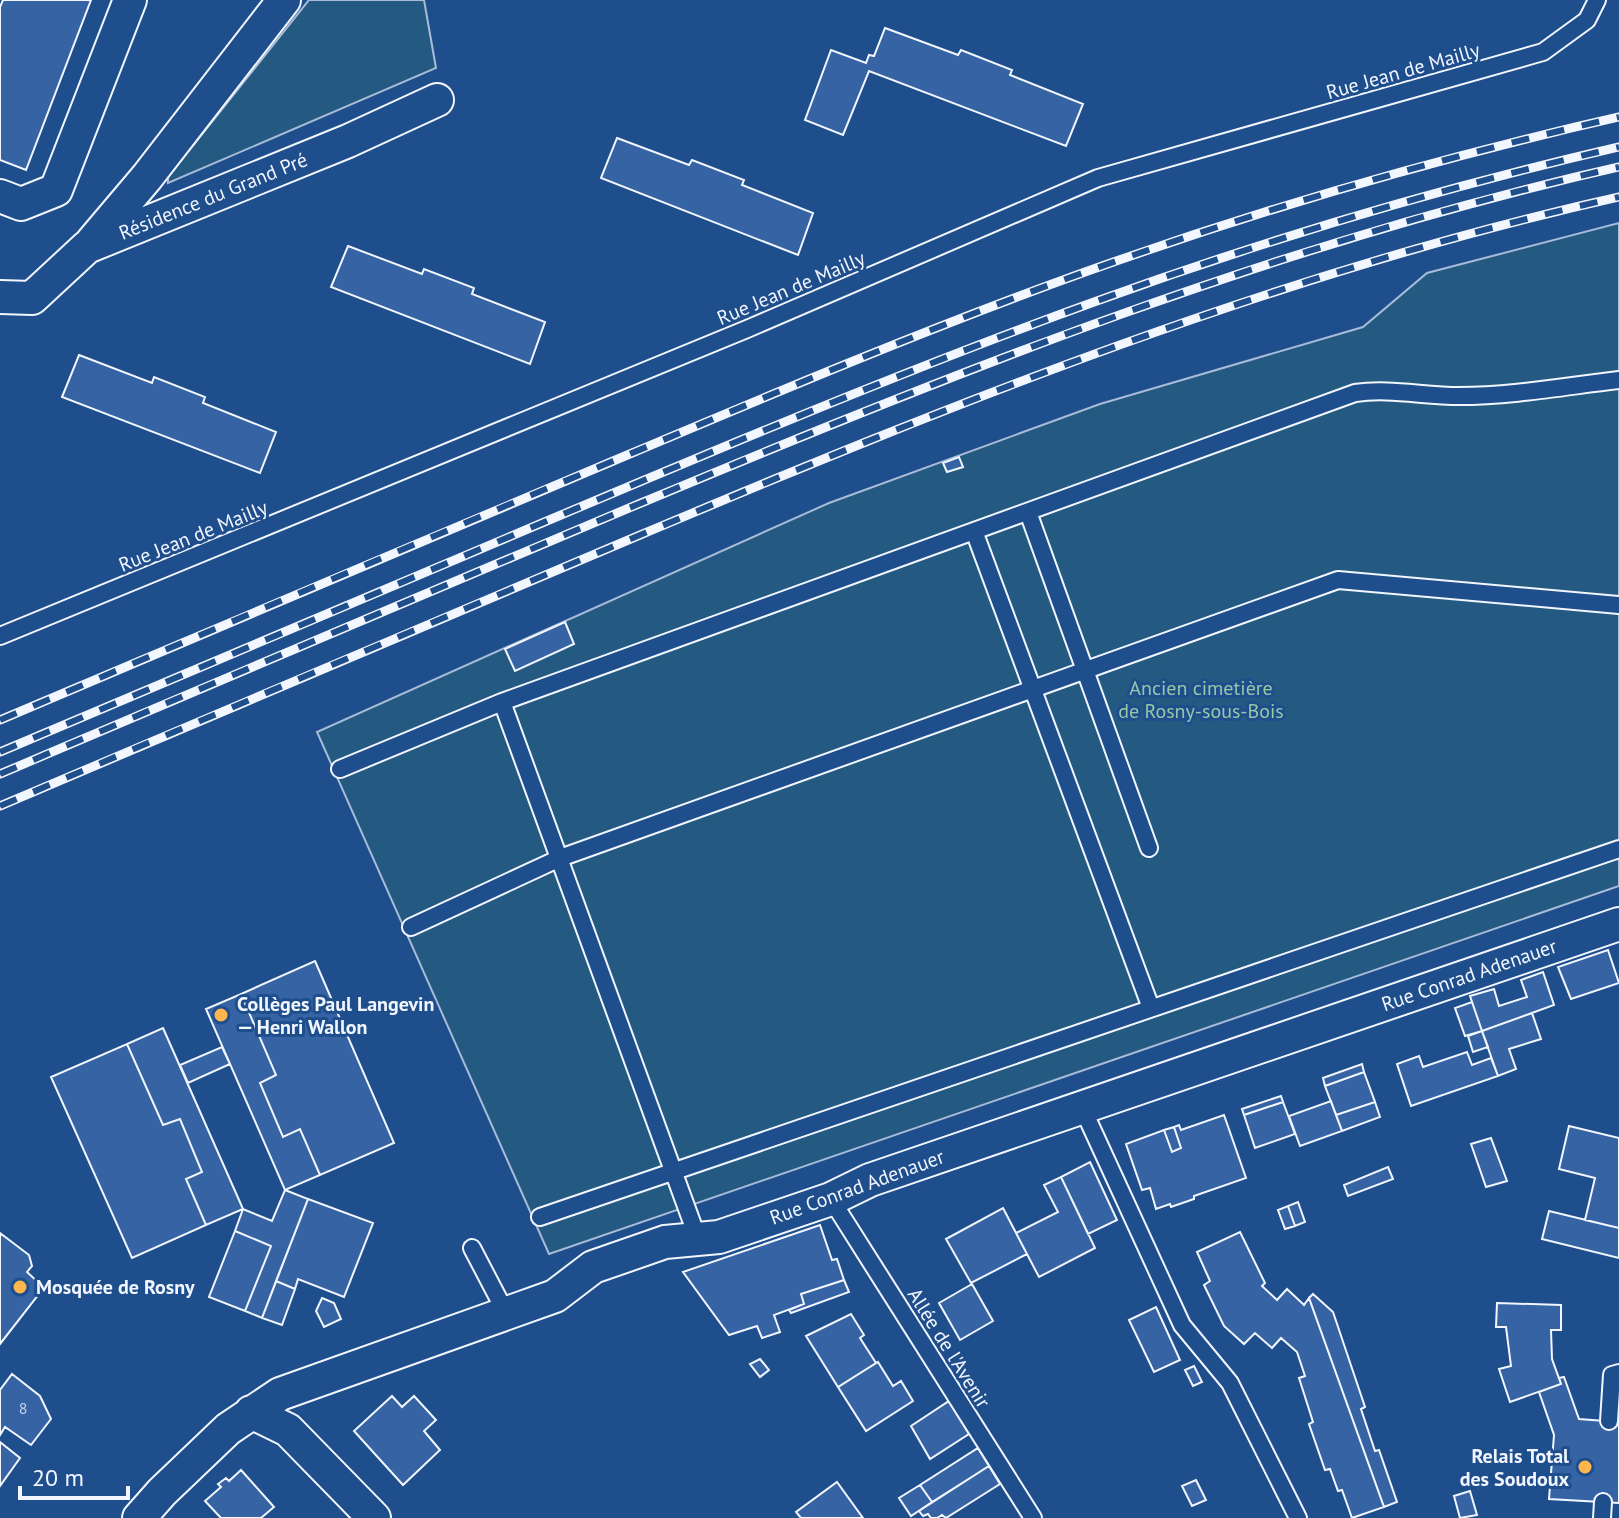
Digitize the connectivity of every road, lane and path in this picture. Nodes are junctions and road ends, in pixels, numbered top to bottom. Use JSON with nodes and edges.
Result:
{"nodes":[{"id":1,"x":130,"y":0,"type":"edge"},
{"id":2,"x":284,"y":0,"type":"edge"},
{"id":3,"x":1597,"y":0,"type":"edge"},
{"id":4,"x":437,"y":100,"type":"dead end"},
{"id":5,"x":0,"y":196,"type":"edge"},
{"id":6,"x":87,"y":247,"type":"junction"},
{"id":7,"x":0,"y":297,"type":"edge"},
{"id":8,"x":1619,"y":380,"type":"edge"},
{"id":9,"x":1028,"y":512,"type":"junction"},
{"id":10,"x":974,"y":531,"type":"junction"},
{"id":11,"x":1619,"y":605,"type":"edge"},
{"id":12,"x":0,"y":636,"type":"edge"},
{"id":13,"x":1086,"y":670,"type":"junction"},
{"id":14,"x":1033,"y":689,"type":"junction"},
{"id":15,"x":502,"y":702,"type":"junction"},
{"id":16,"x":340,"y":769,"type":"dead end"},
{"id":17,"x":1149,"y":848,"type":"dead end"},
{"id":18,"x":1619,"y":849,"type":"edge"},
{"id":19,"x":560,"y":858,"type":"junction"},
{"id":20,"x":1619,"y":924,"type":"edge"},
{"id":21,"x":411,"y":927,"type":"dead end"},
{"id":22,"x":1151,"y":1008,"type":"junction"},
{"id":23,"x":1082,"y":1107,"type":"junction"},
{"id":24,"x":674,"y":1170,"type":"junction"},
{"id":25,"x":831,"y":1199,"type":"junction"},
{"id":26,"x":540,"y":1217,"type":"dead end"},
{"id":27,"x":698,"y":1239,"type":"junction"},
{"id":28,"x":472,"y":1248,"type":"dead end"},
{"id":29,"x":506,"y":1313,"type":"junction"},
{"id":30,"x":1619,"y":1373,"type":"edge"},
{"id":31,"x":251,"y":1412,"type":"junction"},
{"id":32,"x":1609,"y":1421,"type":"dead end"},
{"id":33,"x":139,"y":1518,"type":"edge"},
{"id":34,"x":374,"y":1518,"type":"edge"},
{"id":35,"x":1033,"y":1518,"type":"edge"},
{"id":36,"x":1298,"y":1518,"type":"edge"}],
"edges":[{"from":1,"to":5,"type":"street"},
{"from":2,"to":6,"type":"street"},
{"from":3,"to":12,"type":"lane","name":"Rue Jean de Mailly"},
{"from":4,"to":6,"type":"street","name":"Résidence du Grand Pré"},
{"from":6,"to":7,"type":"street","name":"Résidence du Grand Pré"},
{"from":8,"to":9,"type":"lane"},
{"from":9,"to":10,"type":"lane"},
{"from":9,"to":13,"type":"lane"},
{"from":10,"to":14,"type":"lane"},
{"from":10,"to":15,"type":"lane"},
{"from":11,"to":13,"type":"lane"},
{"from":13,"to":14,"type":"lane"},
{"from":13,"to":17,"type":"lane"},
{"from":14,"to":19,"type":"lane"},
{"from":14,"to":22,"type":"lane"},
{"from":15,"to":16,"type":"lane"},
{"from":15,"to":19,"type":"lane"},
{"from":18,"to":22,"type":"lane"},
{"from":19,"to":21,"type":"lane"},
{"from":19,"to":24,"type":"lane"},
{"from":20,"to":23,"type":"street","name":"Rue Conrad Adenauer"},
{"from":22,"to":24,"type":"lane"},
{"from":23,"to":25,"type":"street","name":"Rue Conrad Adenauer"},
{"from":23,"to":36,"type":"lane"},
{"from":24,"to":26,"type":"lane"},
{"from":24,"to":27,"type":"lane"},
{"from":25,"to":27,"type":"street","name":"Rue Conrad Adenauer"},
{"from":25,"to":35,"type":"lane","name":"Allée de l'Avenir"},
{"from":27,"to":29,"type":"street","name":"Rue Conrad Adenauer"},
{"from":28,"to":29,"type":"lane"},
{"from":29,"to":31,"type":"street","name":"Rue Conrad Adenauer"},
{"from":30,"to":32,"type":"lane"},
{"from":31,"to":33,"type":"street","name":"Rue Conrad Adenauer"},
{"from":31,"to":34,"type":"street"}]}
